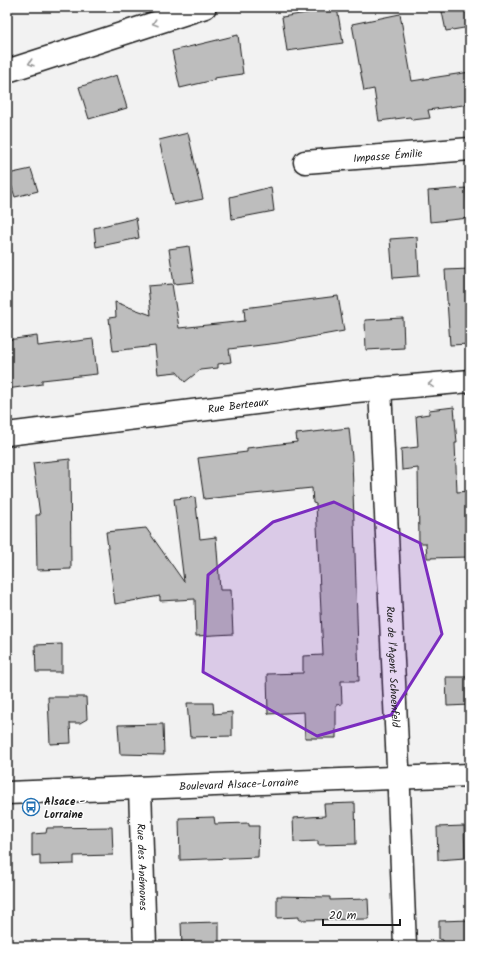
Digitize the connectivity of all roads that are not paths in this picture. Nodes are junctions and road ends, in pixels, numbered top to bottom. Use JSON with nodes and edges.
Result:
{"nodes":[{"id":1,"x":205,"y":7,"type":"edge"},
{"id":2,"x":7,"y":71,"type":"edge"},
{"id":3,"x":470,"y":150,"type":"edge"},
{"id":4,"x":305,"y":162,"type":"dead end"},
{"id":5,"x":470,"y":381,"type":"edge"},
{"id":6,"x":380,"y":388,"type":"junction"},
{"id":7,"x":7,"y":434,"type":"edge"},
{"id":8,"x":470,"y":775,"type":"edge"},
{"id":9,"x":398,"y":778,"type":"junction"},
{"id":10,"x":140,"y":788,"type":"junction"},
{"id":11,"x":7,"y":793,"type":"edge"},
{"id":12,"x":145,"y":946,"type":"edge"},
{"id":13,"x":405,"y":946,"type":"edge"}],
"edges":[{"from":1,"to":2,"type":"street","one_way":true},
{"from":3,"to":4,"type":"street","name":"Impasse Émilie"},
{"from":5,"to":6,"type":"street","name":"Rue Berteaux","one_way":true},
{"from":6,"to":7,"type":"street","name":"Rue Berteaux"},
{"from":6,"to":9,"type":"street","name":"Rue de l'Agent Schoenfeld"},
{"from":8,"to":9,"type":"street","name":"Boulevard Alsace-Lorraine"},
{"from":9,"to":10,"type":"street","name":"Boulevard Alsace-Lorraine"},
{"from":9,"to":13,"type":"street","name":"Rue de l'Agent Schoenfeld"},
{"from":10,"to":11,"type":"street","name":"Boulevard Alsace-Lorraine"},
{"from":10,"to":12,"type":"street","name":"Rue des Anémones"}]}
